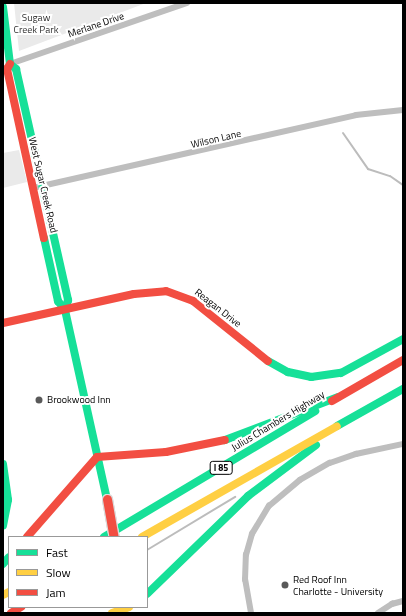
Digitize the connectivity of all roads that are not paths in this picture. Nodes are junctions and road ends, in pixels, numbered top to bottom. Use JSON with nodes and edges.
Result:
{"nodes":[{"id":1,"x":187,"y":3,"type":"edge"},
{"id":2,"x":3,"y":7,"type":"edge"},
{"id":3,"x":10,"y":64,"type":"junction"},
{"id":4,"x":403,"y":110,"type":"edge"},
{"id":5,"x":42,"y":186,"type":"junction"},
{"id":6,"x":33,"y":188,"type":"junction"},
{"id":7,"x":64,"y":310,"type":"junction"},
{"id":8,"x":3,"y":323,"type":"edge"},
{"id":9,"x":403,"y":339,"type":"edge"},
{"id":10,"x":403,"y":360,"type":"edge"},
{"id":11,"x":403,"y":389,"type":"edge"},
{"id":12,"x":338,"y":397,"type":"junction"},
{"id":13,"x":354,"y":418,"type":"junction"},
{"id":14,"x":403,"y":444,"type":"edge"},
{"id":15,"x":97,"y":457,"type":"junction"},
{"id":16,"x":3,"y":464,"type":"edge"},
{"id":17,"x":3,"y":526,"type":"edge"},
{"id":18,"x":28,"y":536,"type":"edge"},
{"id":19,"x":106,"y":536,"type":"edge"},
{"id":20,"x":114,"y":536,"type":"edge"},
{"id":21,"x":144,"y":536,"type":"edge"},
{"id":22,"x":148,"y":593,"type":"edge"},
{"id":23,"x":403,"y":601,"type":"edge"},
{"id":24,"x":126,"y":608,"type":"edge"},
{"id":25,"x":112,"y":613,"type":"edge"},
{"id":26,"x":251,"y":613,"type":"edge"},
{"id":27,"x":378,"y":613,"type":"edge"}],
"edges":[{"from":1,"to":3,"type":"street","name":"Merlane Drive"},
{"from":2,"to":3,"type":"main road","name":"West Sugar Creek Road"},
{"from":3,"to":5,"type":"main road","name":"West Sugar Creek Road"},
{"from":3,"to":6,"type":"main road","name":"West Sugar Creek Road"},
{"from":4,"to":5,"type":"street","name":"Wilson Lane"},
{"from":5,"to":6,"type":"street","name":"Wilson Lane"},
{"from":5,"to":7,"type":"main road","name":"West Sugar Creek Road"},
{"from":6,"to":7,"type":"main road","name":"West Sugar Creek Road"},
{"from":7,"to":8,"type":"main road","name":"Reagan Drive"},
{"from":7,"to":9,"type":"main road","name":"Reagan Drive"},
{"from":7,"to":15,"type":"main road","name":"West Sugar Creek Road"},
{"from":10,"to":12,"type":"main road","name":"Julius Chambers Highway","number":"I 85"},
{"from":11,"to":13,"type":"main road","number":"I 85"},
{"from":12,"to":15,"type":"main road"},
{"from":12,"to":19,"type":"main road","name":"Julius Chambers Highway","number":"I 85"},
{"from":13,"to":21,"type":"main road","number":"I 85"},
{"from":13,"to":22,"type":"main road"},
{"from":14,"to":26,"type":"street"},
{"from":15,"to":18,"type":"main road"},
{"from":15,"to":20,"type":"main road","name":"West Sugar Creek Road","bridge":true},
{"from":16,"to":17,"type":"main road"},
{"from":23,"to":27,"type":"street"},
{"from":24,"to":25,"type":"main road"}]}
